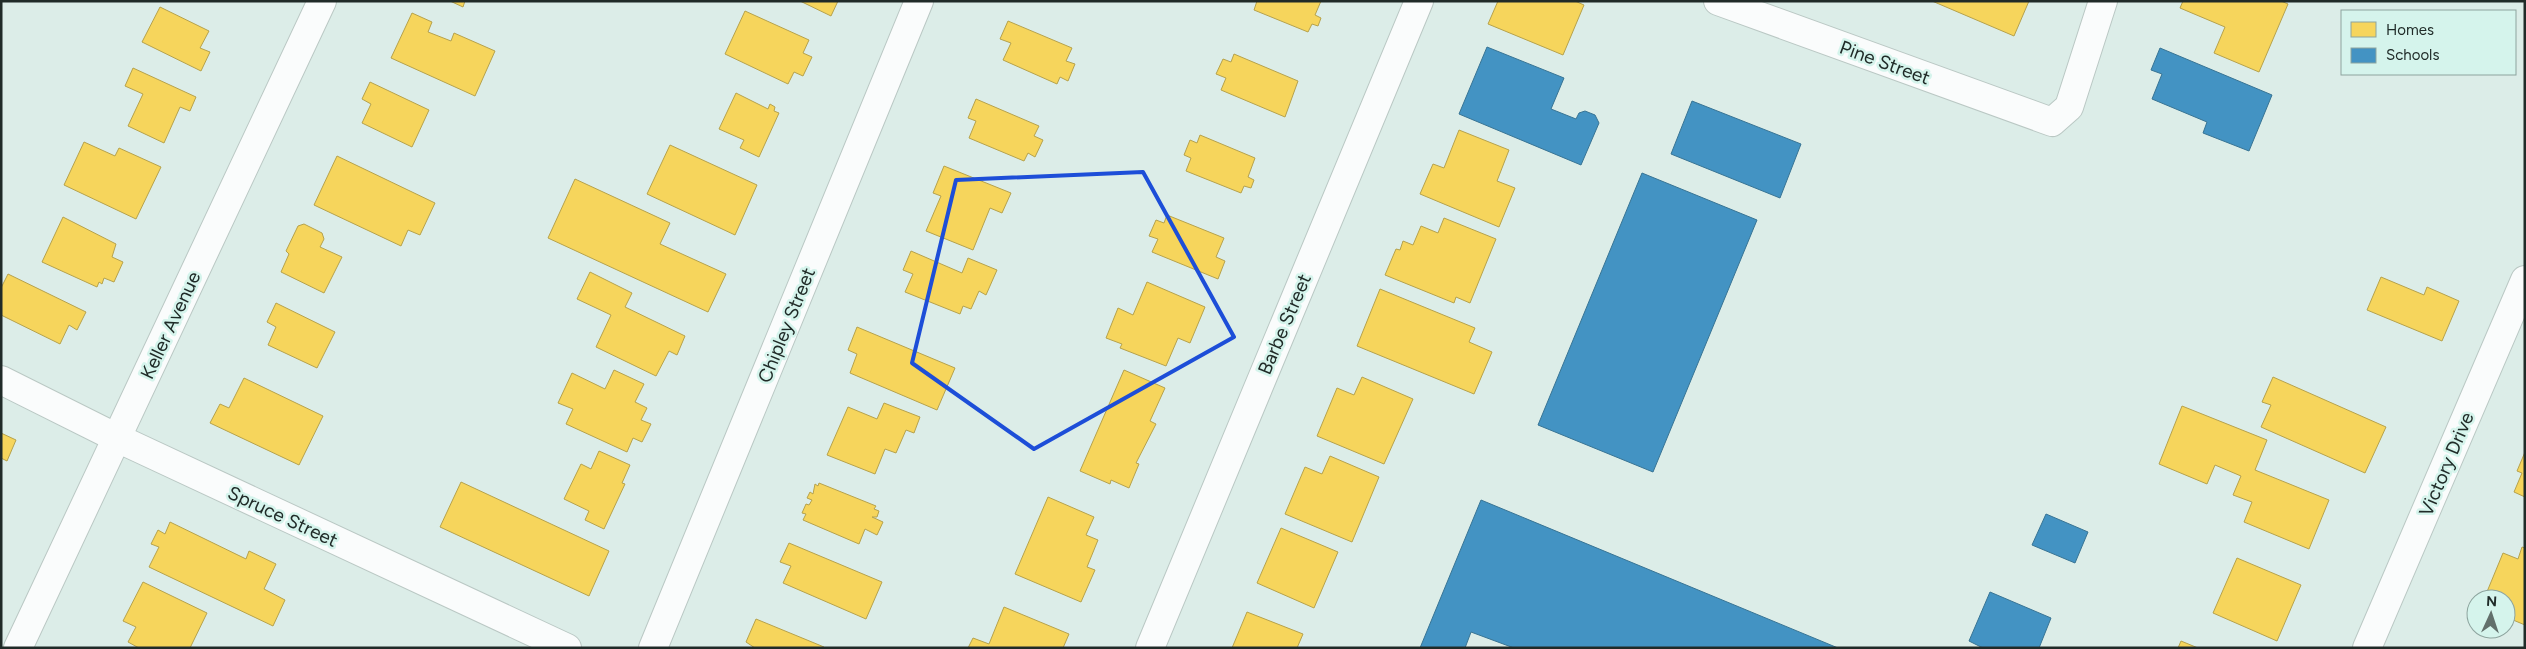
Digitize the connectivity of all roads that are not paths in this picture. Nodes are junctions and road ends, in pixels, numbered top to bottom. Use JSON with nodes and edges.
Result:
{"nodes":[{"id":1,"x":322,"y":1,"type":"edge"},
{"id":2,"x":919,"y":1,"type":"edge"},
{"id":3,"x":1419,"y":1,"type":"edge"},
{"id":4,"x":1718,"y":1,"type":"edge"},
{"id":5,"x":2103,"y":1,"type":"edge"},
{"id":6,"x":2525,"y":280,"type":"edge"},
{"id":7,"x":1,"y":380,"type":"edge"},
{"id":8,"x":117,"y":438,"type":"junction"},
{"id":9,"x":18,"y":648,"type":"edge"},
{"id":10,"x":568,"y":648,"type":"edge"},
{"id":11,"x":654,"y":648,"type":"edge"},
{"id":12,"x":1150,"y":648,"type":"edge"},
{"id":13,"x":2367,"y":648,"type":"edge"}],
"edges":[{"from":1,"to":8,"type":"street","name":"Keller Avenue"},
{"from":2,"to":11,"type":"street","name":"Chipley Street"},
{"from":3,"to":12,"type":"street","name":"Barbe Street"},
{"from":4,"to":5,"type":"street","name":"Pine Street"},
{"from":6,"to":13,"type":"street","name":"Victory Drive"},
{"from":7,"to":8,"type":"street","name":"Spruce Street"},
{"from":8,"to":9,"type":"street","name":"Keller Avenue"},
{"from":8,"to":10,"type":"street","name":"Spruce Street"}]}
